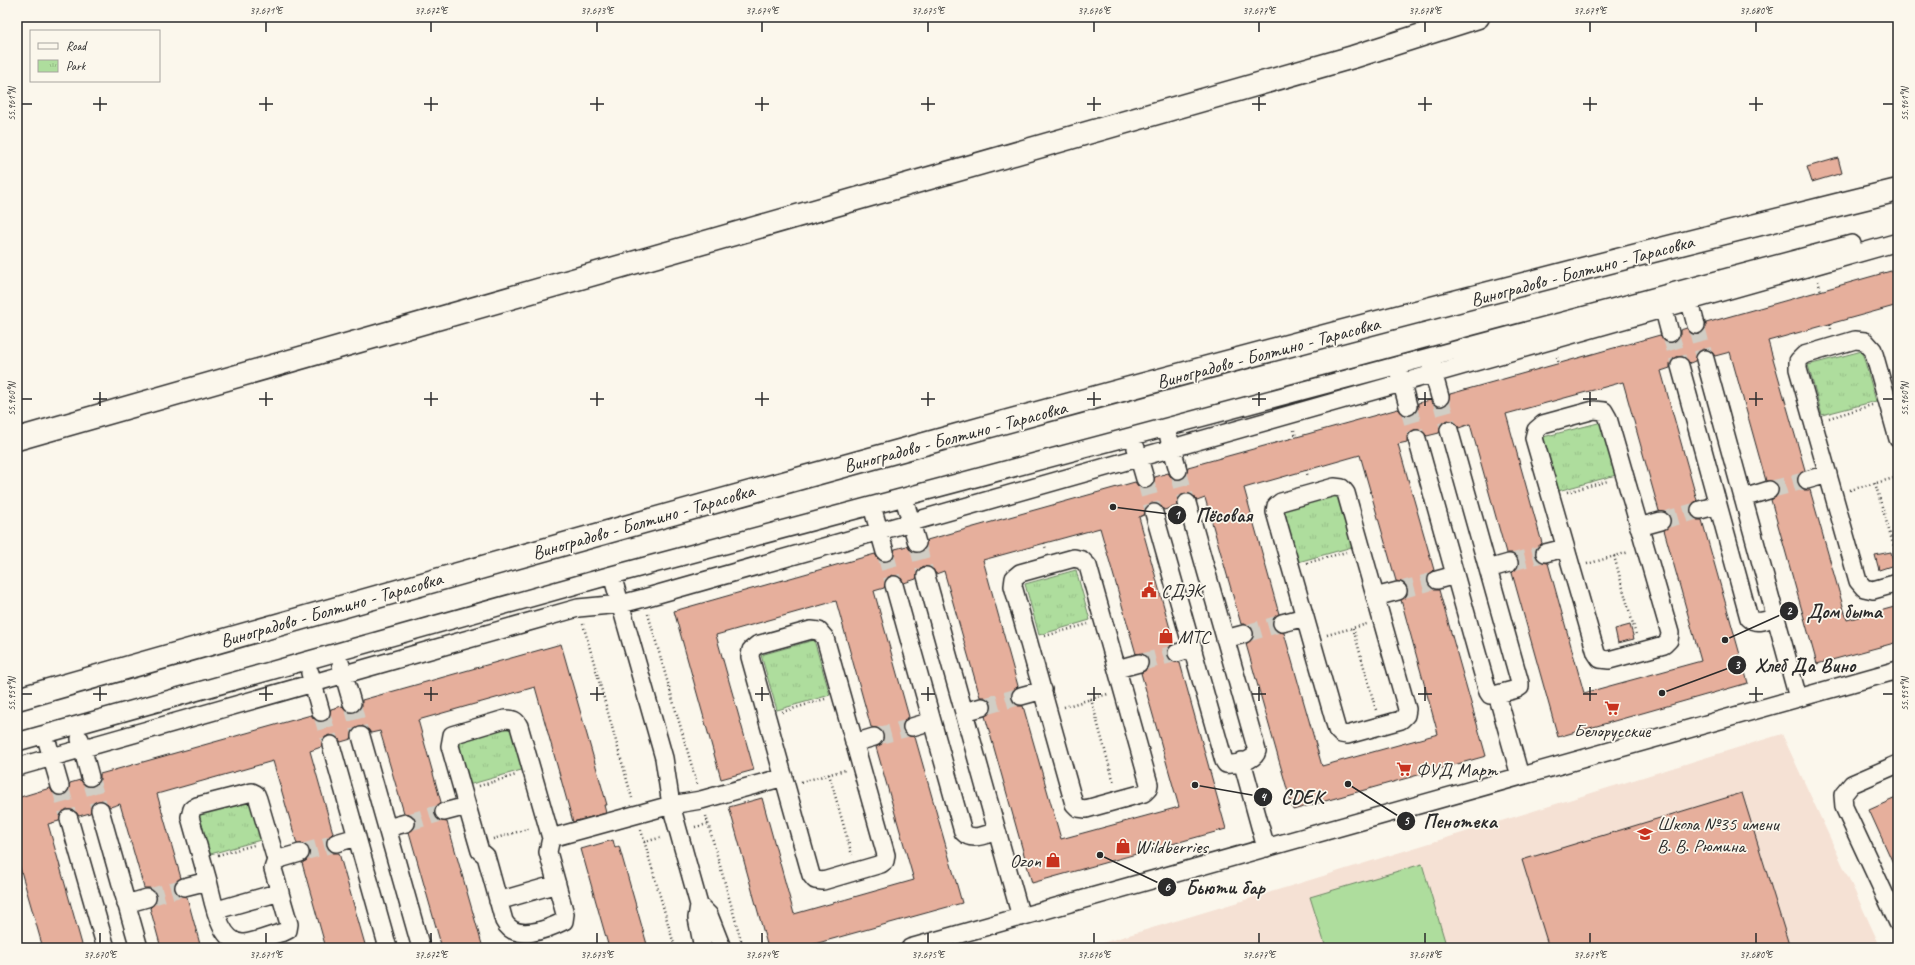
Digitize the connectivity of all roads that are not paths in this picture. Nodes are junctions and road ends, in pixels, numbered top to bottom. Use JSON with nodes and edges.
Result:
{"nodes":[{"id":1,"x":1478,"y":17,"type":"edge"},
{"id":2,"x":1898,"y":190,"type":"edge"},
{"id":3,"x":1898,"y":231,"type":"edge"},
{"id":4,"x":1898,"y":242,"type":"edge"},
{"id":5,"x":1688,"y":295,"type":"junction"},
{"id":6,"x":1662,"y":302,"type":"junction"},
{"id":7,"x":1696,"y":326,"type":"tunnel mouth"},
{"id":8,"x":1670,"y":332,"type":"tunnel mouth"},
{"id":9,"x":1428,"y":357,"type":"junction"},
{"id":10,"x":1705,"y":359,"type":"tunnel mouth"},
{"id":11,"x":1396,"y":366,"type":"junction"},
{"id":12,"x":1680,"y":366,"type":"tunnel mouth"},
{"id":13,"x":1433,"y":374,"type":"junction"},
{"id":14,"x":1402,"y":384,"type":"junction"},
{"id":15,"x":1440,"y":397,"type":"tunnel mouth"},
{"id":16,"x":1408,"y":406,"type":"tunnel mouth"},
{"id":17,"x":1166,"y":427,"type":"junction"},
{"id":18,"x":1449,"y":430,"type":"tunnel mouth"},
{"id":19,"x":1133,"y":436,"type":"junction"},
{"id":20,"x":17,"y":439,"type":"edge"},
{"id":21,"x":1417,"y":439,"type":"tunnel mouth"},
{"id":22,"x":1898,"y":439,"type":"edge"},
{"id":23,"x":1172,"y":448,"type":"junction"},
{"id":24,"x":1139,"y":458,"type":"junction"},
{"id":25,"x":1178,"y":470,"type":"tunnel mouth"},
{"id":26,"x":1828,"y":474,"type":"junction"},
{"id":27,"x":1145,"y":479,"type":"tunnel mouth"},
{"id":28,"x":1807,"y":480,"type":"tunnel mouth"},
{"id":29,"x":1769,"y":490,"type":"tunnel mouth"},
{"id":30,"x":904,"y":498,"type":"junction"},
{"id":31,"x":1743,"y":498,"type":"junction"},
{"id":32,"x":1187,"y":503,"type":"tunnel mouth"},
{"id":33,"x":1718,"y":505,"type":"junction"},
{"id":34,"x":872,"y":506,"type":"junction"},
{"id":35,"x":1700,"y":510,"type":"tunnel mouth"},
{"id":36,"x":1154,"y":513,"type":"tunnel mouth"},
{"id":37,"x":1662,"y":521,"type":"tunnel mouth"},
{"id":38,"x":911,"y":522,"type":"junction"},
{"id":39,"x":1639,"y":527,"type":"junction"},
{"id":40,"x":879,"y":532,"type":"junction"},
{"id":41,"x":917,"y":543,"type":"tunnel mouth"},
{"id":42,"x":1565,"y":548,"type":"junction"},
{"id":43,"x":885,"y":552,"type":"tunnel mouth"},
{"id":44,"x":1545,"y":553,"type":"tunnel mouth"},
{"id":45,"x":1509,"y":563,"type":"tunnel mouth"},
{"id":46,"x":1488,"y":569,"type":"junction"},
{"id":47,"x":1455,"y":575,"type":"junction"},
{"id":48,"x":612,"y":576,"type":"junction"},
{"id":49,"x":926,"y":576,"type":"tunnel mouth"},
{"id":50,"x":1437,"y":580,"type":"tunnel mouth"},
{"id":51,"x":1898,"y":583,"type":"edge"},
{"id":52,"x":894,"y":585,"type":"tunnel mouth"},
{"id":53,"x":1398,"y":591,"type":"tunnel mouth"},
{"id":54,"x":1375,"y":597,"type":"junction"},
{"id":55,"x":621,"y":604,"type":"junction"},
{"id":56,"x":1305,"y":617,"type":"junction"},
{"id":57,"x":1776,"y":617,"type":"junction"},
{"id":58,"x":1282,"y":623,"type":"tunnel mouth"},
{"id":59,"x":1244,"y":634,"type":"tunnel mouth"},
{"id":60,"x":1226,"y":639,"type":"junction"},
{"id":61,"x":338,"y":652,"type":"junction"},
{"id":62,"x":307,"y":661,"type":"junction"},
{"id":63,"x":1138,"y":663,"type":"tunnel mouth"},
{"id":64,"x":1117,"y":669,"type":"junction"},
{"id":65,"x":1898,"y":670,"type":"edge"},
{"id":66,"x":344,"y":674,"type":"junction"},
{"id":67,"x":313,"y":683,"type":"junction"},
{"id":68,"x":1043,"y":690,"type":"junction"},
{"id":69,"x":1497,"y":694,"type":"junction"},
{"id":70,"x":1021,"y":696,"type":"tunnel mouth"},
{"id":71,"x":1798,"y":698,"type":"junction"},
{"id":72,"x":17,"y":699,"type":"edge"},
{"id":73,"x":352,"y":703,"type":"tunnel mouth"},
{"id":74,"x":982,"y":707,"type":"tunnel mouth"},
{"id":75,"x":321,"y":712,"type":"tunnel mouth"},
{"id":76,"x":964,"y":712,"type":"junction"},
{"id":77,"x":932,"y":721,"type":"junction"},
{"id":78,"x":76,"y":725,"type":"junction"},
{"id":79,"x":912,"y":727,"type":"tunnel mouth"},
{"id":80,"x":45,"y":734,"type":"junction"},
{"id":81,"x":361,"y":736,"type":"tunnel mouth"},
{"id":82,"x":874,"y":737,"type":"tunnel mouth"},
{"id":83,"x":17,"y":742,"type":"edge"},
{"id":84,"x":854,"y":743,"type":"junction"},
{"id":85,"x":331,"y":745,"type":"tunnel mouth"},
{"id":86,"x":82,"y":748,"type":"junction"},
{"id":87,"x":52,"y":757,"type":"junction"},
{"id":88,"x":1242,"y":761,"type":"junction"},
{"id":89,"x":1898,"y":764,"type":"edge"},
{"id":90,"x":17,"y":767,"type":"edge"},
{"id":91,"x":1520,"y":776,"type":"junction"},
{"id":92,"x":90,"y":777,"type":"tunnel mouth"},
{"id":93,"x":785,"y":782,"type":"junction"},
{"id":94,"x":60,"y":786,"type":"tunnel mouth"},
{"id":95,"x":465,"y":798,"type":"junction"},
{"id":96,"x":671,"y":805,"type":"junction"},
{"id":97,"x":100,"y":810,"type":"tunnel mouth"},
{"id":98,"x":444,"y":812,"type":"tunnel mouth"},
{"id":99,"x":69,"y":819,"type":"tunnel mouth"},
{"id":100,"x":406,"y":823,"type":"tunnel mouth"},
{"id":101,"x":387,"y":828,"type":"junction"},
{"id":102,"x":549,"y":831,"type":"junction"},
{"id":103,"x":997,"y":831,"type":"junction"},
{"id":104,"x":357,"y":837,"type":"junction"},
{"id":105,"x":336,"y":843,"type":"tunnel mouth"},
{"id":106,"x":1266,"y":848,"type":"junction"},
{"id":107,"x":300,"y":853,"type":"tunnel mouth"},
{"id":108,"x":276,"y":860,"type":"junction"},
{"id":109,"x":208,"y":881,"type":"junction"},
{"id":110,"x":557,"y":884,"type":"junction"},
{"id":111,"x":184,"y":888,"type":"tunnel mouth"},
{"id":112,"x":280,"y":892,"type":"junction"},
{"id":113,"x":147,"y":898,"type":"tunnel mouth"},
{"id":114,"x":498,"y":901,"type":"junction"},
{"id":115,"x":126,"y":904,"type":"junction"},
{"id":116,"x":699,"y":905,"type":"junction"},
{"id":117,"x":216,"y":910,"type":"junction"},
{"id":118,"x":1021,"y":917,"type":"junction"},
{"id":119,"x":1898,"y":923,"type":"edge"},
{"id":120,"x":106,"y":948,"type":"edge"},
{"id":121,"x":139,"y":948,"type":"edge"},
{"id":122,"x":388,"y":948,"type":"edge"},
{"id":123,"x":421,"y":948,"type":"edge"},
{"id":124,"x":703,"y":948,"type":"edge"},
{"id":125,"x":722,"y":948,"type":"edge"},
{"id":126,"x":910,"y":948,"type":"edge"}],
"edges":[{"from":1,"to":20,"type":"main road"},
{"from":2,"to":72,"type":"main road","name":"Виноградово - Болтино - Тарасовка"},
{"from":3,"to":5,"type":"lane"},
{"from":4,"to":5,"type":"lane"},
{"from":5,"to":6,"type":"lane"},
{"from":5,"to":7,"type":"lane"},
{"from":6,"to":8,"type":"lane"},
{"from":6,"to":9,"type":"lane"},
{"from":6,"to":13,"type":"lane"},
{"from":9,"to":11,"type":"lane"},
{"from":9,"to":13,"type":"lane"},
{"from":10,"to":31,"type":"lane"},
{"from":11,"to":14,"type":"lane"},
{"from":11,"to":17,"type":"lane"},
{"from":12,"to":33,"type":"lane"},
{"from":13,"to":14,"type":"lane"},
{"from":13,"to":15,"type":"lane"},
{"from":14,"to":16,"type":"lane"},
{"from":14,"to":23,"type":"lane"},
{"from":17,"to":19,"type":"lane"},
{"from":17,"to":23,"type":"lane"},
{"from":18,"to":46,"type":"lane"},
{"from":19,"to":24,"type":"lane"},
{"from":19,"to":30,"type":"lane"},
{"from":21,"to":47,"type":"lane"},
{"from":22,"to":26,"type":"lane"},
{"from":23,"to":24,"type":"lane"},
{"from":23,"to":25,"type":"lane"},
{"from":24,"to":27,"type":"lane"},
{"from":24,"to":38,"type":"lane"},
{"from":26,"to":28,"type":"lane"},
{"from":26,"to":51,"type":"lane"},
{"from":29,"to":31,"type":"lane"},
{"from":30,"to":34,"type":"lane"},
{"from":30,"to":38,"type":"lane"},
{"from":31,"to":57,"type":"lane"},
{"from":32,"to":60,"type":"lane"},
{"from":33,"to":35,"type":"lane"},
{"from":33,"to":57,"type":"lane"},
{"from":34,"to":40,"type":"lane"},
{"from":34,"to":48,"type":"lane"},
{"from":36,"to":88,"type":"lane"},
{"from":37,"to":39,"type":"lane"},
{"from":38,"to":40,"type":"lane"},
{"from":38,"to":41,"type":"lane"},
{"from":39,"to":42,"type":"lane"},
{"from":39,"to":42,"type":"lane"},
{"from":40,"to":43,"type":"lane"},
{"from":40,"to":55,"type":"lane"},
{"from":42,"to":44,"type":"lane"},
{"from":45,"to":46,"type":"lane"},
{"from":46,"to":69,"type":"lane"},
{"from":47,"to":50,"type":"lane"},
{"from":47,"to":69,"type":"lane"},
{"from":48,"to":55,"type":"lane"},
{"from":48,"to":61,"type":"lane"},
{"from":49,"to":76,"type":"lane"},
{"from":52,"to":77,"type":"lane"},
{"from":53,"to":54,"type":"lane"},
{"from":54,"to":56,"type":"lane"},
{"from":54,"to":56,"type":"lane"},
{"from":55,"to":66,"type":"lane"},
{"from":55,"to":96,"type":"lane"},
{"from":56,"to":58,"type":"lane"},
{"from":57,"to":71,"type":"lane"},
{"from":59,"to":60,"type":"lane"},
{"from":60,"to":88,"type":"lane"},
{"from":61,"to":62,"type":"lane"},
{"from":61,"to":66,"type":"lane"},
{"from":62,"to":67,"type":"lane"},
{"from":62,"to":78,"type":"lane"},
{"from":63,"to":64,"type":"lane"},
{"from":64,"to":68,"type":"lane"},
{"from":64,"to":68,"type":"lane"},
{"from":65,"to":71,"type":"lane"},
{"from":66,"to":67,"type":"lane"},
{"from":66,"to":73,"type":"lane"},
{"from":67,"to":75,"type":"lane"},
{"from":67,"to":86,"type":"lane"},
{"from":68,"to":70,"type":"lane"},
{"from":69,"to":91,"type":"lane"},
{"from":71,"to":91,"type":"lane"},
{"from":74,"to":76,"type":"lane"},
{"from":76,"to":103,"type":"lane"},
{"from":77,"to":79,"type":"lane"},
{"from":77,"to":103,"type":"lane"},
{"from":78,"to":80,"type":"lane"},
{"from":78,"to":86,"type":"lane"},
{"from":80,"to":83,"type":"lane"},
{"from":80,"to":87,"type":"lane"},
{"from":81,"to":101,"type":"lane"},
{"from":82,"to":84,"type":"lane"},
{"from":84,"to":93,"type":"lane"},
{"from":84,"to":93,"type":"lane"},
{"from":85,"to":104,"type":"lane"},
{"from":86,"to":87,"type":"lane"},
{"from":86,"to":92,"type":"lane"},
{"from":87,"to":90,"type":"lane"},
{"from":87,"to":94,"type":"lane"},
{"from":88,"to":106,"type":"lane"},
{"from":89,"to":119,"type":"lane"},
{"from":91,"to":106,"type":"lane"},
{"from":93,"to":96,"type":"lane"},
{"from":95,"to":98,"type":"lane"},
{"from":95,"to":102,"type":"lane"},
{"from":95,"to":114,"type":"lane"},
{"from":96,"to":102,"type":"lane"},
{"from":96,"to":116,"type":"lane"},
{"from":97,"to":115,"type":"lane"},
{"from":99,"to":120,"type":"lane"},
{"from":100,"to":101,"type":"lane"},
{"from":101,"to":123,"type":"lane"},
{"from":102,"to":110,"type":"lane"},
{"from":103,"to":118,"type":"lane"},
{"from":104,"to":105,"type":"lane"},
{"from":104,"to":122,"type":"lane"},
{"from":106,"to":118,"type":"lane"},
{"from":107,"to":108,"type":"lane"},
{"from":108,"to":109,"type":"lane"},
{"from":108,"to":112,"type":"lane"},
{"from":109,"to":111,"type":"lane"},
{"from":109,"to":117,"type":"lane"},
{"from":110,"to":114,"type":"lane"},
{"from":110,"to":114,"type":"lane"},
{"from":112,"to":117,"type":"lane"},
{"from":112,"to":117,"type":"lane"},
{"from":113,"to":115,"type":"lane"},
{"from":115,"to":121,"type":"lane"},
{"from":116,"to":124,"type":"lane"},
{"from":116,"to":125,"type":"lane"},
{"from":118,"to":126,"type":"lane"}]}
